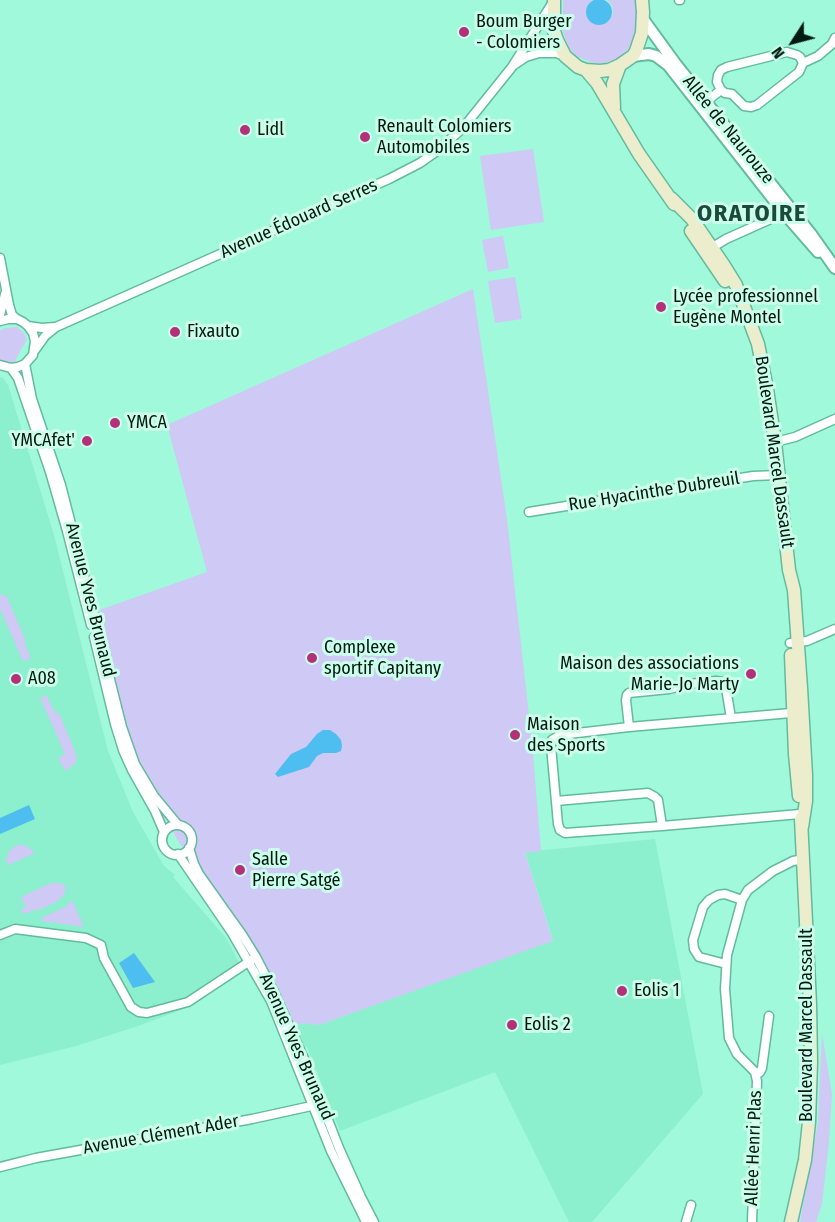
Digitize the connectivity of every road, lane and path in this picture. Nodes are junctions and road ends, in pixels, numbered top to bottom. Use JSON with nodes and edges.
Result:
{"nodes":[{"id":1,"x":642,"y":0,"type":"edge"},
{"id":2,"x":553,"y":1,"type":"edge"},
{"id":3,"x":643,"y":19,"type":"junction"},
{"id":4,"x":530,"y":38,"type":"junction"},
{"id":5,"x":835,"y":38,"type":"edge"},
{"id":6,"x":548,"y":52,"type":"junction"},
{"id":7,"x":565,"y":56,"type":"junction"},
{"id":8,"x":633,"y":56,"type":"junction"},
{"id":9,"x":803,"y":63,"type":"junction"},
{"id":10,"x":620,"y":65,"type":"junction"},
{"id":11,"x":512,"y":67,"type":"junction"},
{"id":12,"x":586,"y":70,"type":"junction"},
{"id":13,"x":721,"y":90,"type":"junction"},
{"id":14,"x":703,"y":104,"type":"junction"},
{"id":15,"x":615,"y":112,"type":"junction"},
{"id":16,"x":789,"y":213,"type":"junction"},
{"id":17,"x":708,"y":249,"type":"junction"},
{"id":18,"x":0,"y":258,"type":"edge"},
{"id":19,"x":835,"y":270,"type":"edge"},
{"id":20,"x":5,"y":291,"type":"junction"},
{"id":21,"x":0,"y":315,"type":"edge"},
{"id":22,"x":17,"y":319,"type":"junction"},
{"id":23,"x":0,"y":321,"type":"edge"},
{"id":24,"x":28,"y":326,"type":"junction"},
{"id":25,"x":56,"y":327,"type":"junction"},
{"id":26,"x":35,"y":350,"type":"junction"},
{"id":27,"x":25,"y":364,"type":"junction"},
{"id":28,"x":0,"y":365,"type":"edge"},
{"id":29,"x":11,"y":368,"type":"junction"},
{"id":30,"x":835,"y":419,"type":"edge"},
{"id":31,"x":775,"y":442,"type":"junction"},
{"id":32,"x":779,"y":475,"type":"junction"},
{"id":33,"x":529,"y":512,"type":"dead end"},
{"id":34,"x":835,"y":629,"type":"edge"},
{"id":35,"x":794,"y":643,"type":"junction"},
{"id":36,"x":798,"y":715,"type":"junction"},
{"id":37,"x":731,"y":718,"type":"junction"},
{"id":38,"x":629,"y":727,"type":"junction"},
{"id":39,"x":556,"y":801,"type":"junction"},
{"id":40,"x":800,"y":814,"type":"junction"},
{"id":41,"x":178,"y":825,"type":"junction"},
{"id":42,"x":662,"y":826,"type":"junction"},
{"id":43,"x":802,"y":827,"type":"junction"},
{"id":44,"x":164,"y":832,"type":"junction"},
{"id":45,"x":189,"y":848,"type":"junction"},
{"id":46,"x":178,"y":854,"type":"junction"},
{"id":47,"x":804,"y":859,"type":"junction"},
{"id":48,"x":742,"y":900,"type":"junction"},
{"id":49,"x":0,"y":935,"type":"edge"},
{"id":50,"x":252,"y":959,"type":"junction"},
{"id":51,"x":726,"y":964,"type":"junction"},
{"id":52,"x":769,"y":1016,"type":"dead end"},
{"id":53,"x":756,"y":1075,"type":"junction"},
{"id":54,"x":318,"y":1104,"type":"junction"},
{"id":55,"x":0,"y":1167,"type":"edge"},
{"id":56,"x":691,"y":1205,"type":"dead end"},
{"id":57,"x":366,"y":1222,"type":"edge"},
{"id":58,"x":374,"y":1222,"type":"edge"},
{"id":59,"x":686,"y":1222,"type":"edge"},
{"id":60,"x":752,"y":1222,"type":"edge"},
{"id":61,"x":791,"y":1222,"type":"edge"}],
"edges":[{"from":1,"to":3,"type":"main road"},
{"from":2,"to":4,"type":"street","name":"Avenue Édouard Serres"},
{"from":2,"to":7,"type":"main road"},
{"from":3,"to":8,"type":"main road"},
{"from":3,"to":14,"type":"street","name":"Allée de Naurouze"},
{"from":4,"to":6,"type":"street"},
{"from":4,"to":11,"type":"street","name":"Avenue Édouard Serres"},
{"from":5,"to":9,"type":"street"},
{"from":6,"to":7,"type":"street"},
{"from":6,"to":11,"type":"street","name":"Avenue Édouard Serres"},
{"from":7,"to":12,"type":"main road","name":"Boulevard Marcel Dassault"},
{"from":8,"to":10,"type":"main road"},
{"from":8,"to":14,"type":"street","name":"Allée de Naurouze"},
{"from":9,"to":13,"type":"street"},
{"from":9,"to":13,"type":"street"},
{"from":10,"to":12,"type":"main road"},
{"from":10,"to":15,"type":"main road","name":"Boulevard Marcel Dassault"},
{"from":11,"to":25,"type":"street","name":"Avenue Édouard Serres"},
{"from":12,"to":15,"type":"main road","name":"Boulevard Marcel Dassault"},
{"from":13,"to":14,"type":"street"},
{"from":14,"to":16,"type":"street","name":"Allée de Naurouze"},
{"from":15,"to":17,"type":"main road","name":"Boulevard Marcel Dassault"},
{"from":16,"to":17,"type":"street"},
{"from":16,"to":19,"type":"street","name":"Allée de Naurouze"},
{"from":17,"to":31,"type":"main road","name":"Boulevard Marcel Dassault"},
{"from":18,"to":20,"type":"street"},
{"from":20,"to":21,"type":"street"},
{"from":20,"to":22,"type":"street"},
{"from":22,"to":23,"type":"street"},
{"from":22,"to":24,"type":"street"},
{"from":24,"to":25,"type":"street","name":"Avenue Édouard Serres"},
{"from":24,"to":26,"type":"street"},
{"from":25,"to":26,"type":"street","name":"Avenue Édouard Serres"},
{"from":26,"to":27,"type":"street","name":"Avenue Édouard Serres"},
{"from":27,"to":29,"type":"street"},
{"from":27,"to":41,"type":"street","name":"Avenue Yves Brunaud"},
{"from":28,"to":29,"type":"street"},
{"from":29,"to":44,"type":"street","name":"Avenue Yves Brunaud"},
{"from":30,"to":31,"type":"street"},
{"from":31,"to":32,"type":"main road","name":"Boulevard Marcel Dassault"},
{"from":32,"to":33,"type":"street","name":"Rue Hyacinthe Dubreuil"},
{"from":32,"to":35,"type":"main road","name":"Boulevard Marcel Dassault"},
{"from":34,"to":35,"type":"street"},
{"from":35,"to":36,"type":"main road","name":"Boulevard Marcel Dassault"},
{"from":36,"to":37,"type":"street"},
{"from":36,"to":40,"type":"main road","name":"Boulevard Marcel Dassault"},
{"from":36,"to":43,"type":"main road","name":"Boulevard Marcel Dassault"},
{"from":37,"to":38,"type":"street"},
{"from":37,"to":38,"type":"street"},
{"from":38,"to":39,"type":"street"},
{"from":39,"to":42,"type":"street"},
{"from":39,"to":42,"type":"street"},
{"from":40,"to":42,"type":"street"},
{"from":40,"to":43,"type":"main road","name":"Boulevard Marcel Dassault"},
{"from":41,"to":44,"type":"street"},
{"from":41,"to":45,"type":"street"},
{"from":43,"to":47,"type":"main road","name":"Boulevard Marcel Dassault"},
{"from":44,"to":46,"type":"street"},
{"from":45,"to":46,"type":"street"},
{"from":45,"to":50,"type":"street","name":"Avenue Yves Brunaud"},
{"from":46,"to":50,"type":"street","name":"Avenue Yves Brunaud"},
{"from":47,"to":48,"type":"street","name":"Allée Henri Plas"},
{"from":47,"to":61,"type":"main road","name":"Boulevard Marcel Dassault"},
{"from":48,"to":51,"type":"street","name":"Allée Henri Plas"},
{"from":48,"to":51,"type":"street"},
{"from":49,"to":50,"type":"street"},
{"from":50,"to":54,"type":"street","name":"Avenue Yves Brunaud"},
{"from":51,"to":53,"type":"street","name":"Allée Henri Plas"},
{"from":52,"to":53,"type":"street","name":"Allée Henri Plas"},
{"from":53,"to":60,"type":"street","name":"Allée Henri Plas"},
{"from":54,"to":55,"type":"street","name":"Avenue Clément Ader"},
{"from":54,"to":57,"type":"street","name":"Avenue Yves Brunaud"},
{"from":54,"to":58,"type":"street","name":"Avenue Yves Brunaud"},
{"from":56,"to":59,"type":"street"}]}
